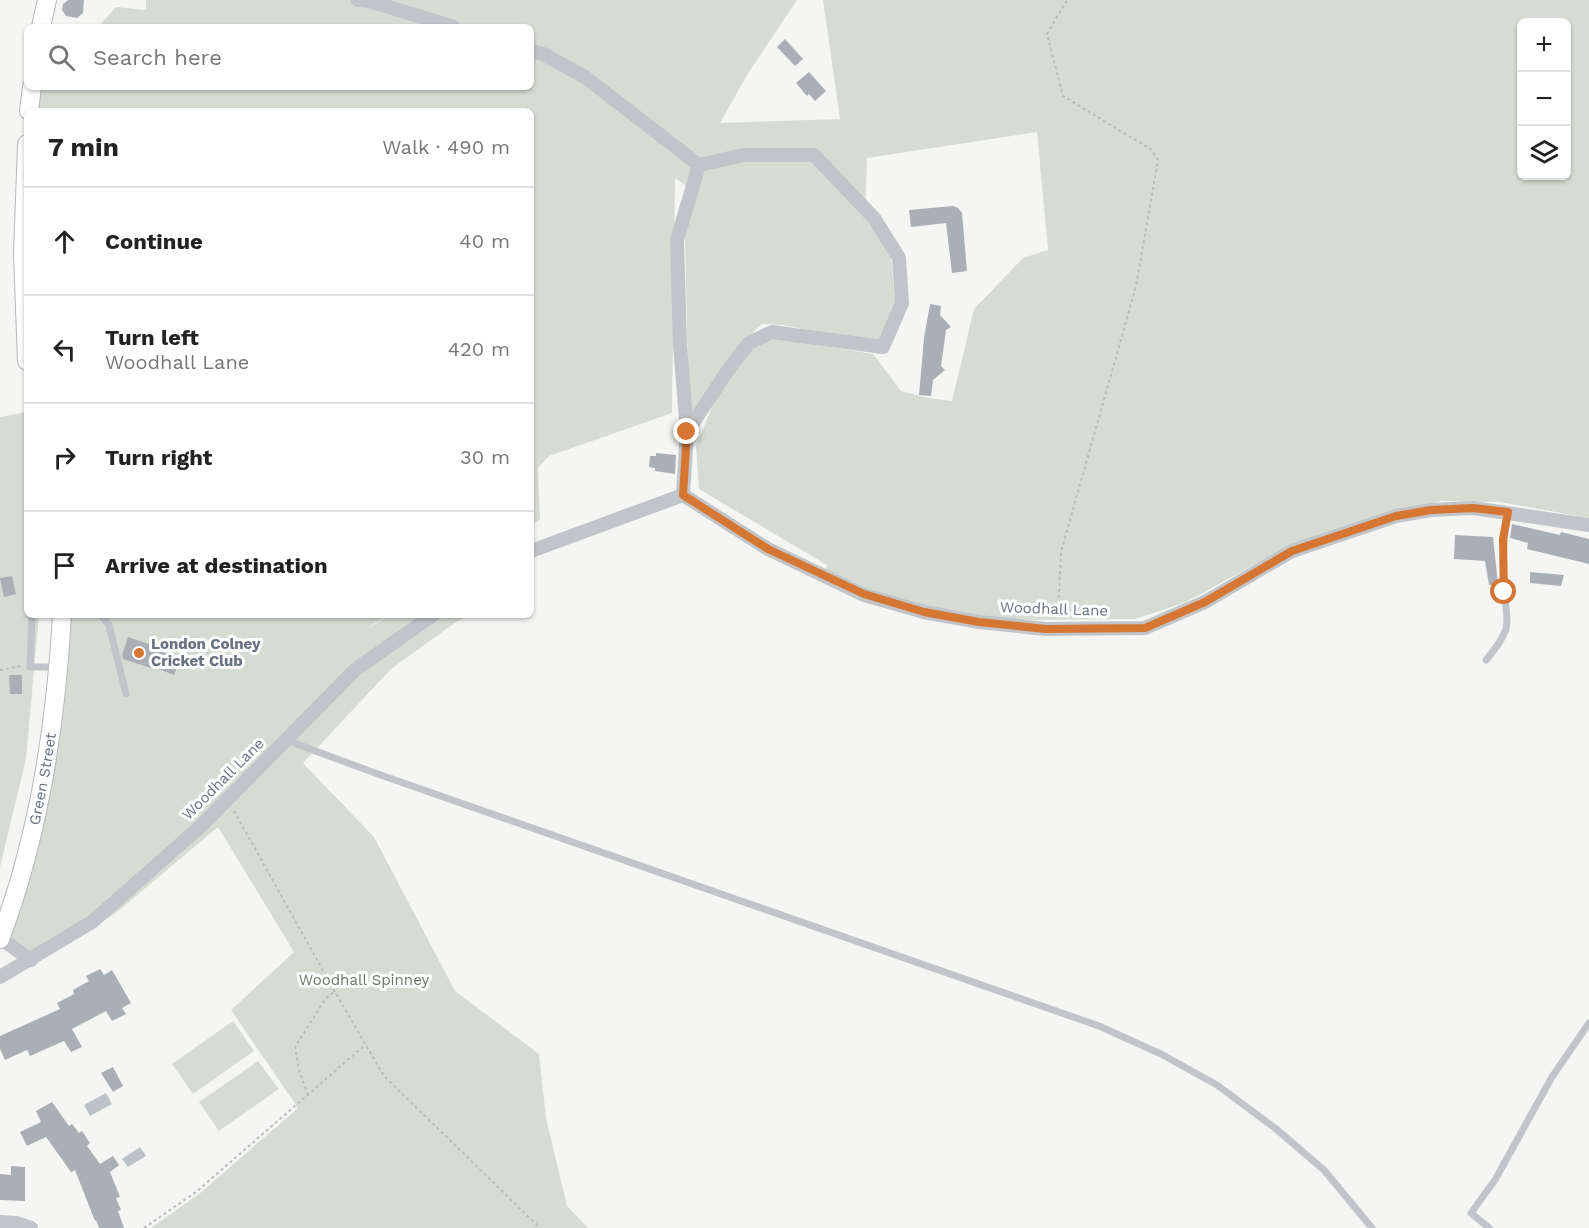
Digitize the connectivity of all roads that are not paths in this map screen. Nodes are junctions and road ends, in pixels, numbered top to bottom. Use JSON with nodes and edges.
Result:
{"nodes":[{"id":1,"x":47,"y":0,"type":"edge"},
{"id":2,"x":358,"y":0,"type":"edge"},
{"id":3,"x":42,"y":24,"type":"edge"},
{"id":4,"x":444,"y":24,"type":"edge"},
{"id":5,"x":534,"y":52,"type":"edge"},
{"id":6,"x":32,"y":90,"type":"edge"},
{"id":7,"x":29,"y":108,"type":"edge"},
{"id":8,"x":699,"y":165,"type":"junction"},
{"id":9,"x":24,"y":226,"type":"edge"},
{"id":10,"x":24,"y":281,"type":"edge"},
{"id":11,"x":687,"y":432,"type":"junction"},
{"id":12,"x":683,"y":495,"type":"junction"},
{"id":13,"x":1508,"y":512,"type":"junction"},
{"id":14,"x":1589,"y":525,"type":"edge"},
{"id":15,"x":534,"y":550,"type":"edge"},
{"id":16,"x":32,"y":618,"type":"edge"},
{"id":17,"x":62,"y":618,"type":"edge"},
{"id":18,"x":103,"y":618,"type":"edge"},
{"id":19,"x":429,"y":618,"type":"edge"},
{"id":20,"x":1486,"y":660,"type":"dead end"},
{"id":21,"x":59,"y":667,"type":"junction"},
{"id":22,"x":126,"y":694,"type":"dead end"},
{"id":23,"x":286,"y":740,"type":"junction"},
{"id":24,"x":0,"y":939,"type":"edge"},
{"id":25,"x":31,"y":960,"type":"junction"},
{"id":26,"x":0,"y":977,"type":"edge"},
{"id":27,"x":1589,"y":1023,"type":"edge"},
{"id":28,"x":0,"y":1222,"type":"edge"},
{"id":29,"x":31,"y":1228,"type":"edge"},
{"id":30,"x":1372,"y":1228,"type":"edge"},
{"id":31,"x":1490,"y":1228,"type":"edge"}],
"edges":[{"from":1,"to":3,"type":"main road"},
{"from":2,"to":4,"type":"street"},
{"from":5,"to":8,"type":"street"},
{"from":6,"to":7,"type":"main road"},
{"from":8,"to":11,"type":"street"},
{"from":8,"to":11,"type":"street"},
{"from":9,"to":10,"type":"main road"},
{"from":11,"to":12,"type":"street"},
{"from":12,"to":13,"type":"street","name":"Woodhall Lane"},
{"from":12,"to":15,"type":"street"},
{"from":13,"to":14,"type":"street","name":"Woodhall Lane"},
{"from":13,"to":20,"type":"lane"},
{"from":16,"to":21,"type":"lane"},
{"from":17,"to":21,"type":"main road","name":"Green Street"},
{"from":18,"to":22,"type":"lane"},
{"from":19,"to":23,"type":"street","name":"Woodhall Lane"},
{"from":21,"to":24,"type":"main road","name":"Green Street"},
{"from":23,"to":25,"type":"street","name":"Woodhall Lane"},
{"from":23,"to":30,"type":"lane"},
{"from":24,"to":25,"type":"street"},
{"from":25,"to":26,"type":"street","name":"Woodhall Lane"},
{"from":27,"to":31,"type":"lane"},
{"from":28,"to":29,"type":"street"}]}
